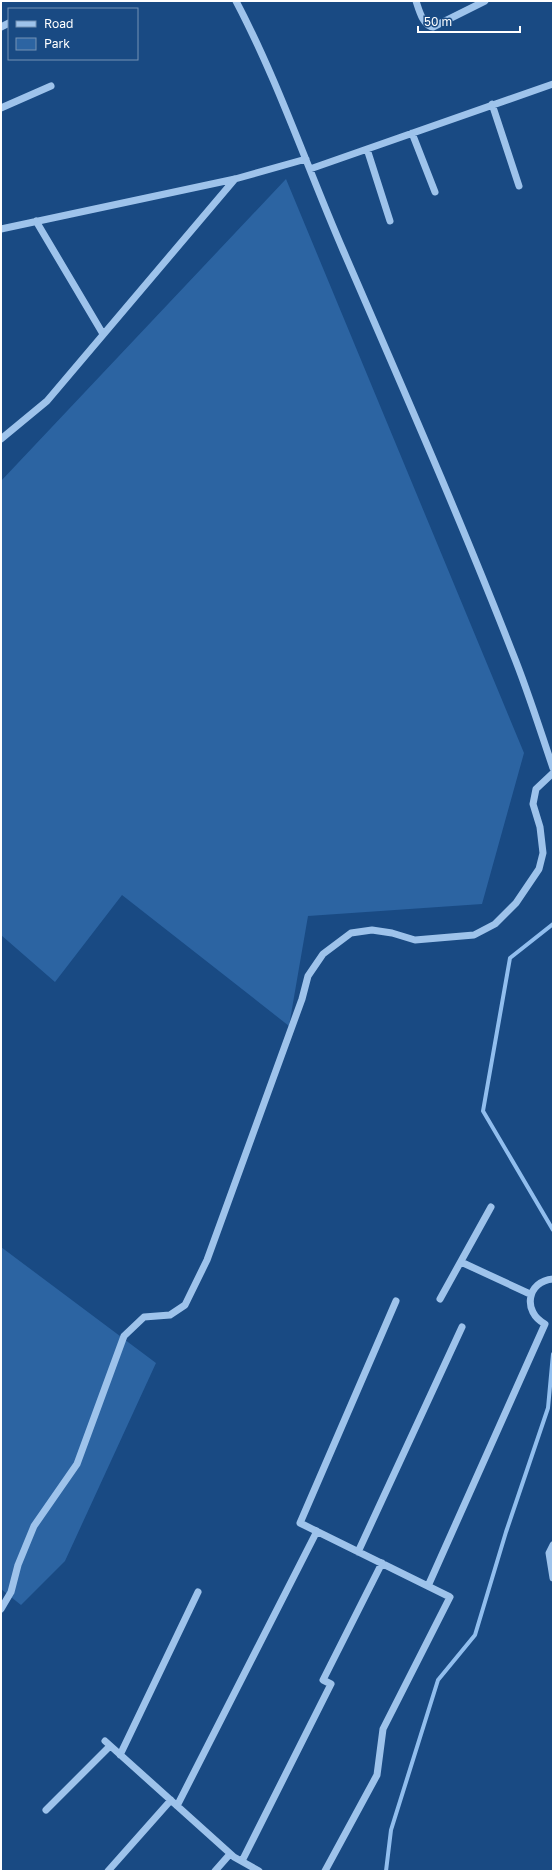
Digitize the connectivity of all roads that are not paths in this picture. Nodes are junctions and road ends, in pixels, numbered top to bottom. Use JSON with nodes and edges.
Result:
{"nodes":[{"id":1,"x":236,"y":1,"type":"edge"},
{"id":2,"x":416,"y":1,"type":"edge"},
{"id":3,"x":485,"y":1,"type":"edge"},
{"id":4,"x":553,"y":84,"type":"edge"},
{"id":5,"x":51,"y":86,"type":"dead end"},
{"id":6,"x":492,"y":104,"type":"junction"},
{"id":7,"x":1,"y":108,"type":"edge"},
{"id":8,"x":412,"y":133,"type":"junction"},
{"id":9,"x":367,"y":149,"type":"junction"},
{"id":10,"x":306,"y":159,"type":"junction"},
{"id":11,"x":310,"y":169,"type":"junction"},
{"id":12,"x":235,"y":179,"type":"junction"},
{"id":13,"x":519,"y":186,"type":"dead end"},
{"id":14,"x":435,"y":192,"type":"dead end"},
{"id":15,"x":36,"y":221,"type":"junction"},
{"id":16,"x":390,"y":221,"type":"dead end"},
{"id":17,"x":1,"y":229,"type":"edge"},
{"id":18,"x":103,"y":334,"type":"junction"},
{"id":19,"x":1,"y":439,"type":"edge"},
{"id":20,"x":553,"y":768,"type":"edge"},
{"id":21,"x":553,"y":773,"type":"edge"},
{"id":22,"x":491,"y":1207,"type":"dead end"},
{"id":23,"x":461,"y":1262,"type":"junction"},
{"id":24,"x":553,"y":1279,"type":"edge"},
{"id":25,"x":530,"y":1294,"type":"junction"},
{"id":26,"x":440,"y":1299,"type":"dead end"},
{"id":27,"x":396,"y":1301,"type":"dead end"},
{"id":28,"x":462,"y":1327,"type":"dead end"},
{"id":29,"x":317,"y":1531,"type":"junction"},
{"id":30,"x":553,"y":1545,"type":"edge"},
{"id":31,"x":358,"y":1552,"type":"junction"},
{"id":32,"x":382,"y":1563,"type":"junction"},
{"id":33,"x":553,"y":1578,"type":"edge"},
{"id":34,"x":428,"y":1586,"type":"junction"},
{"id":35,"x":198,"y":1592,"type":"dead end"},
{"id":36,"x":1,"y":1609,"type":"edge"},
{"id":37,"x":120,"y":1755,"type":"junction"},
{"id":38,"x":171,"y":1800,"type":"junction"},
{"id":39,"x":177,"y":1806,"type":"junction"},
{"id":40,"x":46,"y":1810,"type":"dead end"},
{"id":41,"x":230,"y":1854,"type":"junction"},
{"id":42,"x":242,"y":1861,"type":"junction"},
{"id":43,"x":108,"y":1871,"type":"edge"},
{"id":44,"x":215,"y":1871,"type":"edge"},
{"id":45,"x":259,"y":1871,"type":"edge"},
{"id":46,"x":325,"y":1871,"type":"edge"}],
"edges":[{"from":1,"to":10,"type":"street"},
{"from":2,"to":3,"type":"street"},
{"from":4,"to":6,"type":"street"},
{"from":5,"to":7,"type":"street"},
{"from":6,"to":8,"type":"street"},
{"from":6,"to":13,"type":"street"},
{"from":8,"to":9,"type":"street"},
{"from":8,"to":14,"type":"street"},
{"from":9,"to":11,"type":"street"},
{"from":9,"to":16,"type":"street"},
{"from":10,"to":11,"type":"street"},
{"from":10,"to":12,"type":"street"},
{"from":11,"to":20,"type":"street"},
{"from":12,"to":15,"type":"street"},
{"from":12,"to":18,"type":"street"},
{"from":15,"to":17,"type":"street"},
{"from":15,"to":18,"type":"street"},
{"from":18,"to":19,"type":"street"},
{"from":21,"to":36,"type":"street"},
{"from":22,"to":23,"type":"street"},
{"from":23,"to":25,"type":"street"},
{"from":23,"to":26,"type":"street"},
{"from":24,"to":25,"type":"street"},
{"from":25,"to":34,"type":"street"},
{"from":27,"to":29,"type":"street"},
{"from":28,"to":31,"type":"street"},
{"from":29,"to":31,"type":"street"},
{"from":29,"to":39,"type":"street"},
{"from":30,"to":33,"type":"street"},
{"from":31,"to":32,"type":"street"},
{"from":32,"to":34,"type":"street"},
{"from":32,"to":42,"type":"street"},
{"from":34,"to":46,"type":"street"},
{"from":35,"to":37,"type":"street"},
{"from":37,"to":38,"type":"street"},
{"from":37,"to":40,"type":"street"},
{"from":38,"to":39,"type":"street"},
{"from":38,"to":43,"type":"street"},
{"from":39,"to":41,"type":"street"},
{"from":41,"to":42,"type":"street"},
{"from":41,"to":44,"type":"street"},
{"from":42,"to":45,"type":"street"}]}
